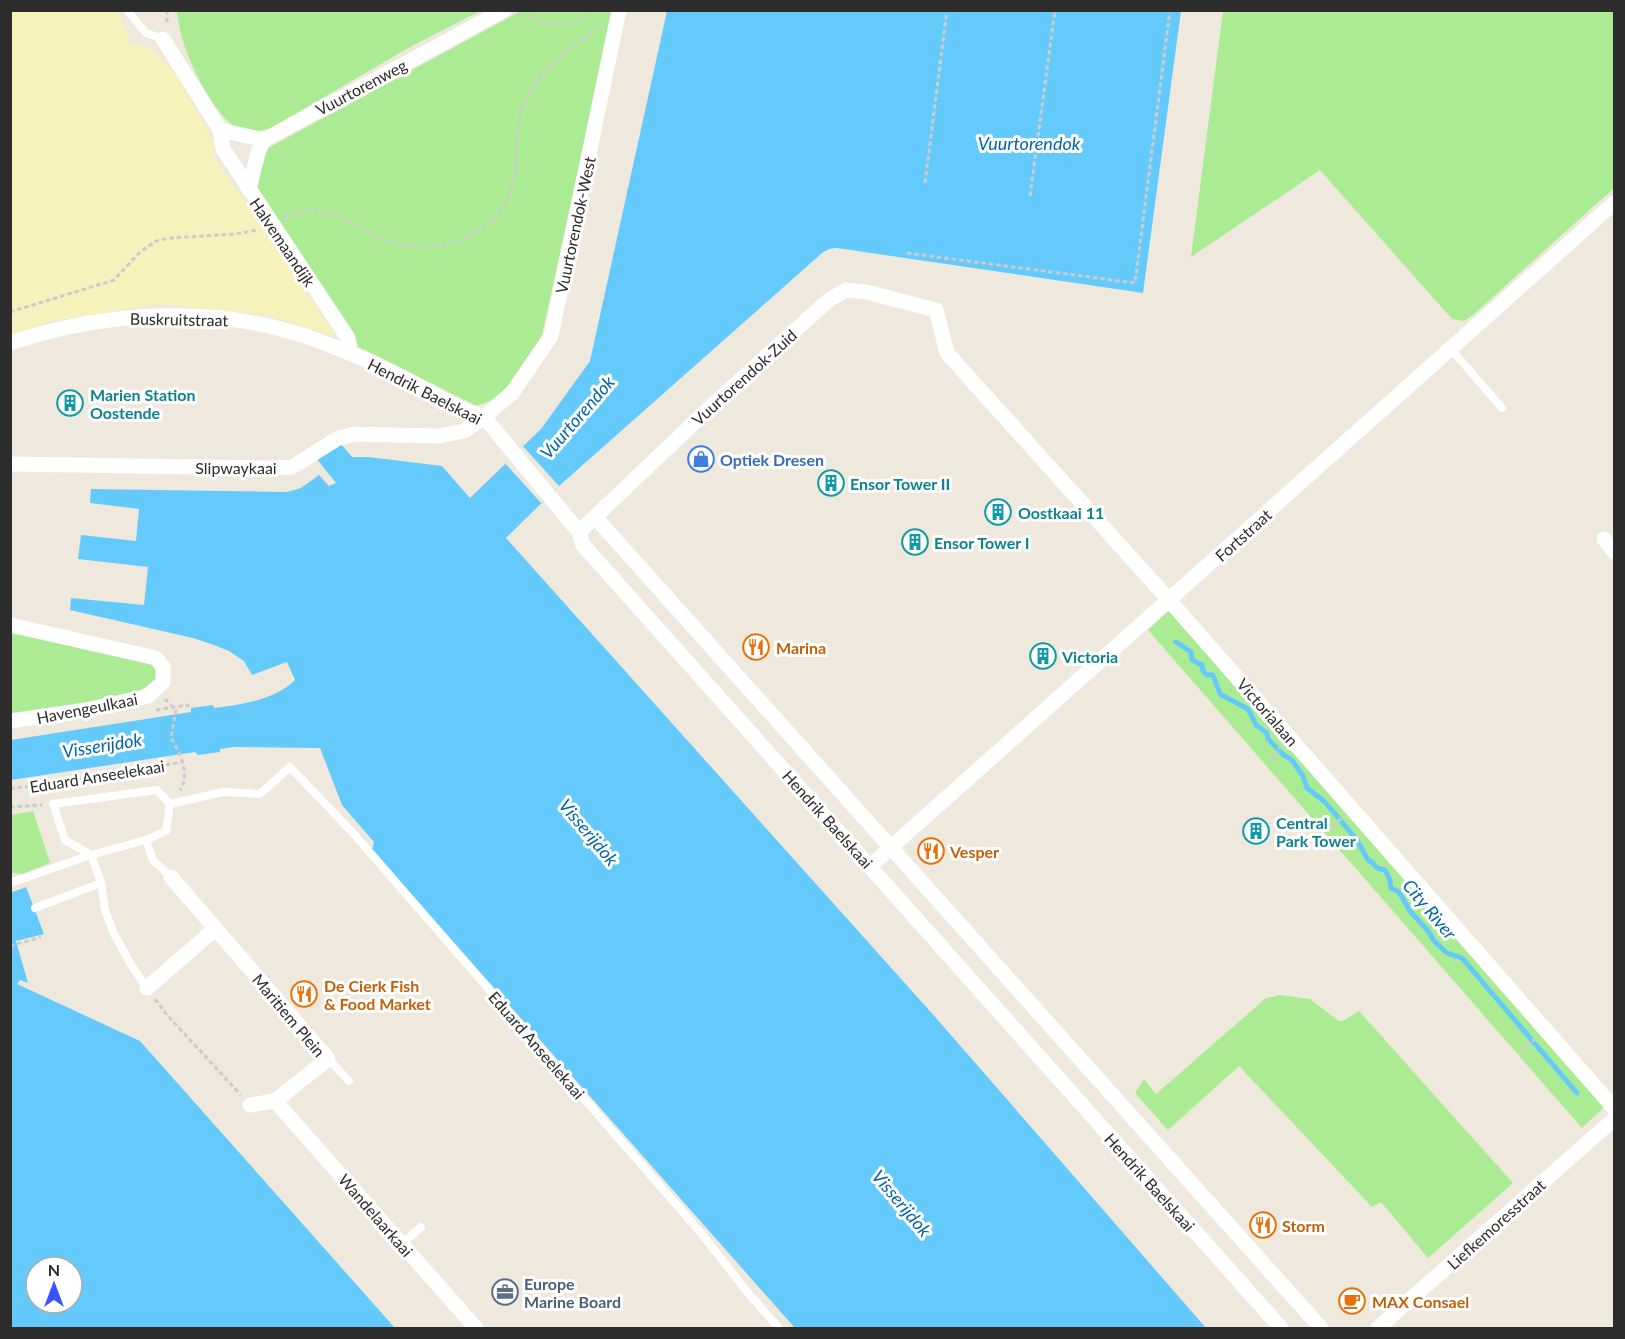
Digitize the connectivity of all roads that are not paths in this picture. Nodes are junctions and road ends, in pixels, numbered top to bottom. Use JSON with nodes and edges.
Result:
{"nodes":[{"id":1,"x":127,"y":10,"type":"edge"},
{"id":2,"x":504,"y":10,"type":"edge"},
{"id":3,"x":618,"y":17,"type":"edge"},
{"id":4,"x":163,"y":39,"type":"joint"},
{"id":5,"x":220,"y":130,"type":"junction"},
{"id":6,"x":264,"y":140,"type":"junction"},
{"id":7,"x":249,"y":190,"type":"junction"},
{"id":8,"x":1614,"y":203,"type":"edge"},
{"id":9,"x":936,"y":310,"type":"joint"},
{"id":10,"x":10,"y":344,"type":"edge"},
{"id":11,"x":1451,"y":349,"type":"junction"},
{"id":12,"x":346,"y":352,"type":"junction"},
{"id":13,"x":1502,"y":408,"type":"dead end"},
{"id":14,"x":484,"y":417,"type":"junction"},
{"id":15,"x":10,"y":464,"type":"edge"},
{"id":16,"x":595,"y":517,"type":"junction"},
{"id":17,"x":579,"y":532,"type":"junction"},
{"id":18,"x":1604,"y":539,"type":"dead end"},
{"id":19,"x":1614,"y":552,"type":"edge"},
{"id":20,"x":1169,"y":600,"type":"junction"},
{"id":21,"x":10,"y":625,"type":"edge"},
{"id":22,"x":10,"y":721,"type":"edge"},
{"id":23,"x":170,"y":804,"type":"junction"},
{"id":24,"x":146,"y":840,"type":"junction"},
{"id":25,"x":891,"y":848,"type":"junction"},
{"id":26,"x":91,"y":855,"type":"junction"},
{"id":27,"x":870,"y":866,"type":"junction"},
{"id":28,"x":171,"y":878,"type":"joint"},
{"id":29,"x":10,"y":883,"type":"edge"},
{"id":30,"x":101,"y":883,"type":"junction"},
{"id":31,"x":35,"y":908,"type":"dead end"},
{"id":32,"x":215,"y":929,"type":"junction"},
{"id":33,"x":147,"y":988,"type":"joint"},
{"id":34,"x":327,"y":1059,"type":"junction"},
{"id":35,"x":349,"y":1081,"type":"dead end"},
{"id":36,"x":275,"y":1101,"type":"junction"},
{"id":37,"x":250,"y":1105,"type":"road end"},
{"id":38,"x":1614,"y":1108,"type":"edge"},
{"id":39,"x":1614,"y":1119,"type":"edge"},
{"id":40,"x":421,"y":1227,"type":"dead end"},
{"id":41,"x":402,"y":1244,"type":"junction"},
{"id":42,"x":476,"y":1329,"type":"edge"},
{"id":43,"x":779,"y":1329,"type":"edge"},
{"id":44,"x":1281,"y":1329,"type":"edge"},
{"id":45,"x":1321,"y":1329,"type":"edge"},
{"id":46,"x":1378,"y":1329,"type":"edge"}],
"edges":[{"from":1,"to":4,"type":"lane","name":"Halvemaandijk"},
{"from":2,"to":6,"type":"street","name":"Vuurtorenweg"},
{"from":3,"to":14,"type":"street","name":"Vuurtorendok-West"},
{"from":4,"to":5,"type":"street","name":"Halvemaandijk"},
{"from":5,"to":6,"type":"street"},
{"from":5,"to":7,"type":"street","name":"Halvemaandijk"},
{"from":6,"to":7,"type":"street"},
{"from":7,"to":12,"type":"street","name":"Halvemaandijk"},
{"from":8,"to":11,"type":"street","name":"Fortstraat"},
{"from":9,"to":16,"type":"street","name":"Vuurtorendok-Zuid"},
{"from":9,"to":20,"type":"street","name":"Victorialaan"},
{"from":10,"to":12,"type":"street","name":"Buskruitstraat"},
{"from":11,"to":13,"type":"lane"},
{"from":11,"to":20,"type":"street","name":"Fortstraat"},
{"from":12,"to":14,"type":"street","name":"Hendrik Baelskaai"},
{"from":14,"to":15,"type":"street","name":"Slipwaykaai"},
{"from":14,"to":17,"type":"street","name":"Hendrik Baelskaai"},
{"from":16,"to":17,"type":"street","name":"Vuurtorendok-Zuid"},
{"from":16,"to":25,"type":"street","name":"Hendrik Baelskaai"},
{"from":17,"to":27,"type":"street","name":"Hendrik Baelskaai"},
{"from":18,"to":19,"type":"street"},
{"from":20,"to":25,"type":"street","name":"Fortstraat"},
{"from":20,"to":38,"type":"street","name":"Victorialaan"},
{"from":21,"to":22,"type":"street","name":"Havengeulkaai"},
{"from":23,"to":24,"type":"lane"},
{"from":23,"to":26,"type":"lane"},
{"from":23,"to":43,"type":"lane","name":"Eduard Anseelekaai"},
{"from":24,"to":26,"type":"lane"},
{"from":24,"to":28,"type":"lane"},
{"from":25,"to":27,"type":"street","name":"Fortstraat"},
{"from":25,"to":45,"type":"street","name":"Hendrik Baelskaai"},
{"from":26,"to":29,"type":"lane"},
{"from":26,"to":30,"type":"lane"},
{"from":27,"to":44,"type":"street","name":"Hendrik Baelskaai"},
{"from":28,"to":32,"type":"street","name":"Maritiem Plein"},
{"from":30,"to":31,"type":"lane"},
{"from":30,"to":33,"type":"lane"},
{"from":32,"to":33,"type":"street"},
{"from":32,"to":34,"type":"street","name":"Maritiem Plein"},
{"from":34,"to":35,"type":"lane"},
{"from":34,"to":36,"type":"street","name":"Maritiem Plein"},
{"from":36,"to":37,"type":"street","name":"Maritiem Plein"},
{"from":36,"to":41,"type":"street","name":"Wandelaarkaai"},
{"from":39,"to":46,"type":"street","name":"Liefkemoresstraat"},
{"from":40,"to":41,"type":"lane"},
{"from":41,"to":42,"type":"street","name":"Wandelaarkaai"}]}
